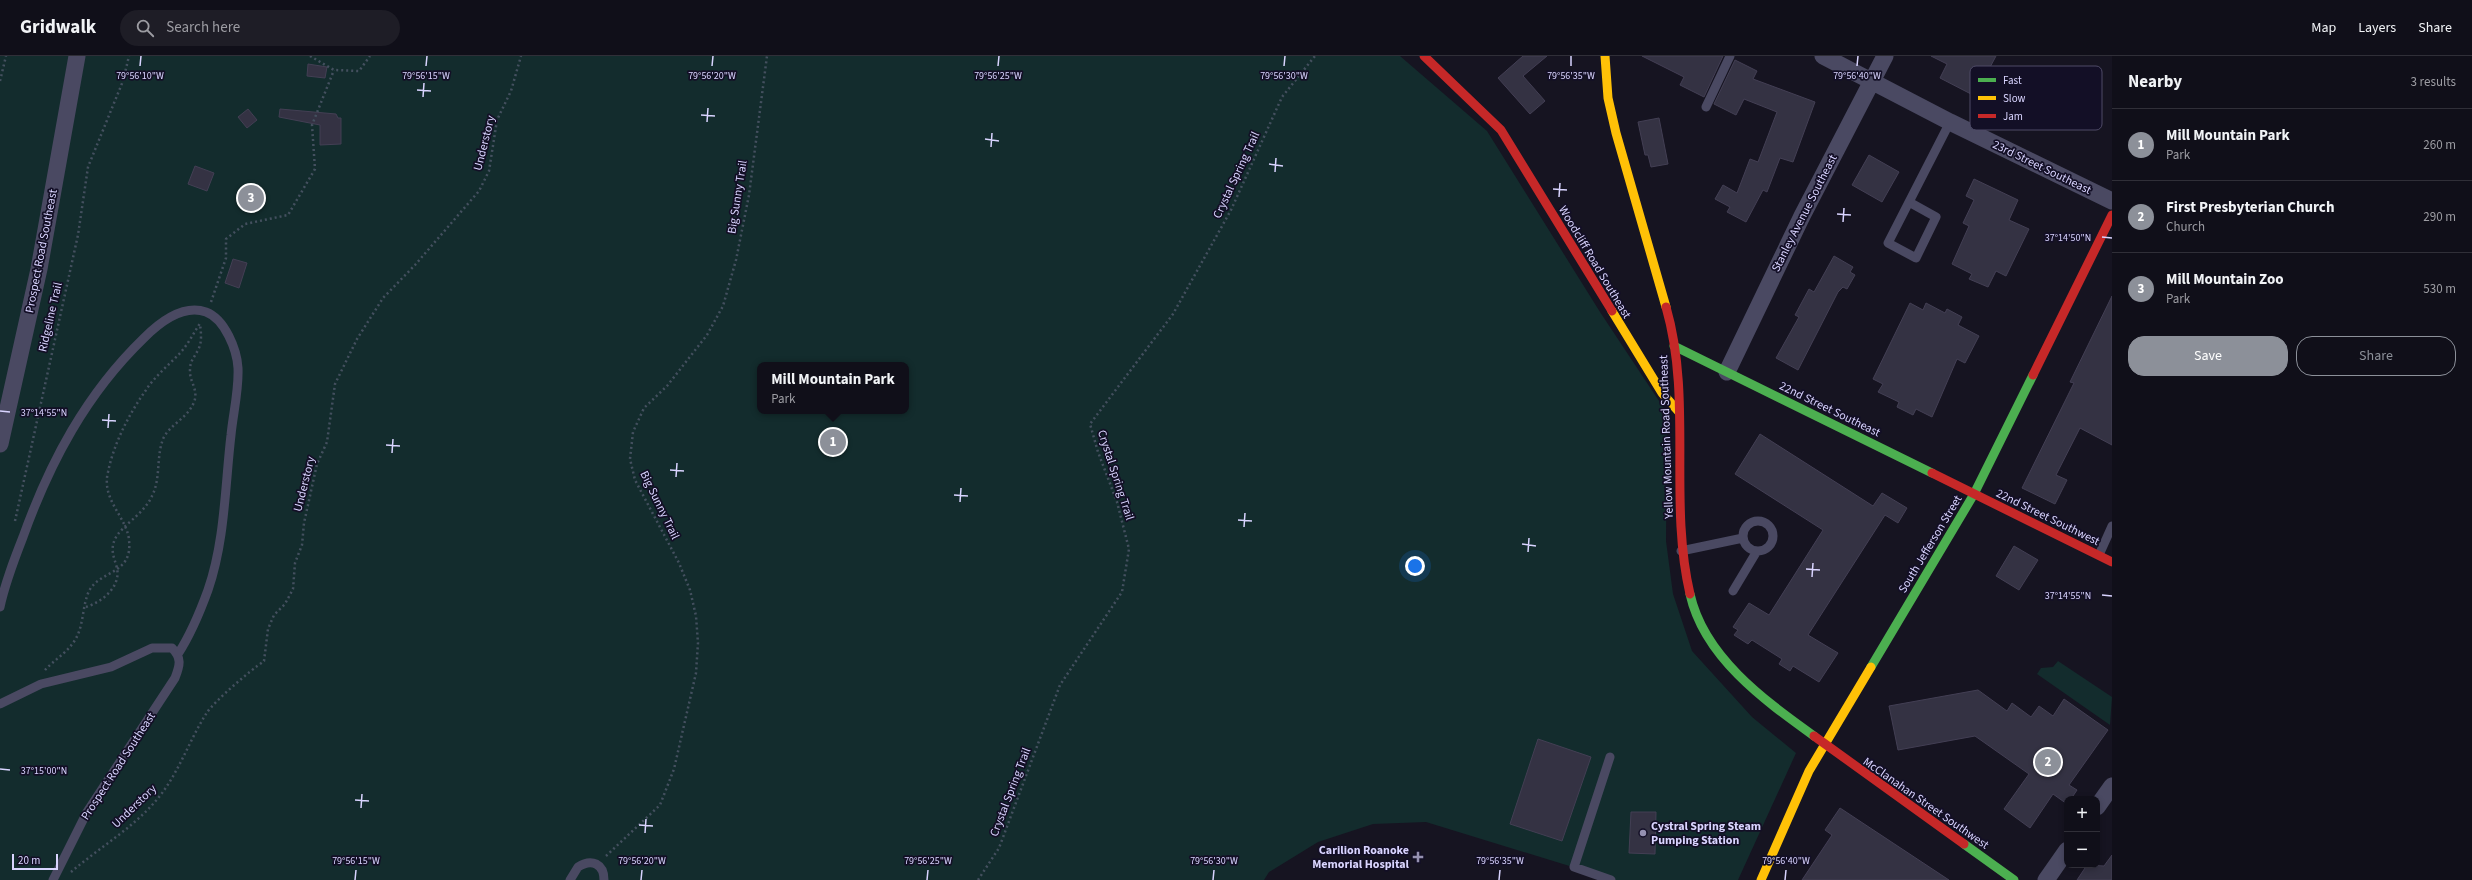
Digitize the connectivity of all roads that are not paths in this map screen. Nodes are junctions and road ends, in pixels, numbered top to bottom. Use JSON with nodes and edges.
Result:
{"nodes":[{"id":1,"x":77,"y":56,"type":"edge"},
{"id":2,"x":1424,"y":56,"type":"edge"},
{"id":3,"x":1605,"y":56,"type":"edge"},
{"id":4,"x":1730,"y":56,"type":"edge"},
{"id":5,"x":1823,"y":56,"type":"edge"},
{"id":6,"x":1885,"y":56,"type":"edge"},
{"id":7,"x":1873,"y":80,"type":"junction"},
{"id":8,"x":1706,"y":107,"type":"dead end"},
{"id":9,"x":1950,"y":122,"type":"junction"},
{"id":10,"x":2112,"y":201,"type":"edge"},
{"id":11,"x":1908,"y":202,"type":"junction"},
{"id":12,"x":2112,"y":215,"type":"edge"},
{"id":13,"x":1674,"y":346,"type":"junction"},
{"id":14,"x":1727,"y":372,"type":"junction"},
{"id":15,"x":1679,"y":412,"type":"junction"},
{"id":16,"x":0,"y":444,"type":"edge"},
{"id":17,"x":1974,"y":494,"type":"junction"},
{"id":18,"x":2112,"y":526,"type":"edge"},
{"id":19,"x":1743,"y":538,"type":"junction"},
{"id":20,"x":1681,"y":551,"type":"junction"},
{"id":21,"x":1757,"y":551,"type":"junction"},
{"id":22,"x":2099,"y":556,"type":"junction"},
{"id":23,"x":2112,"y":562,"type":"edge"},
{"id":24,"x":1733,"y":591,"type":"dead end"},
{"id":25,"x":0,"y":607,"type":"edge"},
{"id":26,"x":178,"y":654,"type":"junction"},
{"id":27,"x":0,"y":704,"type":"edge"},
{"id":28,"x":1826,"y":744,"type":"junction"},
{"id":29,"x":1610,"y":757,"type":"dead end"},
{"id":30,"x":2112,"y":786,"type":"edge"},
{"id":31,"x":2100,"y":804,"type":"edge"},
{"id":32,"x":2064,"y":854,"type":"edge"},
{"id":33,"x":53,"y":880,"type":"edge"},
{"id":34,"x":570,"y":880,"type":"edge"},
{"id":35,"x":604,"y":880,"type":"edge"},
{"id":36,"x":1611,"y":880,"type":"edge"},
{"id":37,"x":1761,"y":880,"type":"edge"},
{"id":38,"x":2014,"y":880,"type":"edge"},
{"id":39,"x":2046,"y":880,"type":"edge"}],
"edges":[{"from":1,"to":16,"type":"street","name":"Prospect Road Southeast"},
{"from":2,"to":15,"type":"street","name":"Woodcliff Road Southeast"},
{"from":3,"to":13,"type":"street","name":"Yellow Mountain Road Southeast"},
{"from":4,"to":8,"type":"lane"},
{"from":5,"to":7,"type":"street","name":"23rd Street Southeast"},
{"from":6,"to":7,"type":"street","name":"Stanley Avenue Southeast"},
{"from":7,"to":9,"type":"street","name":"23rd Street Southeast"},
{"from":7,"to":14,"type":"street","name":"Stanley Avenue Southeast"},
{"from":9,"to":10,"type":"street","name":"23rd Street Southeast"},
{"from":9,"to":11,"type":"lane"},
{"from":11,"to":11,"type":"lane"},
{"from":12,"to":17,"type":"street","name":"South Jefferson Street"},
{"from":13,"to":14,"type":"street","name":"22nd Street Southeast"},
{"from":13,"to":15,"type":"street","name":"Yellow Mountain Road Southeast"},
{"from":14,"to":17,"type":"street","name":"22nd Street Southeast"},
{"from":15,"to":20,"type":"street","name":"Yellow Mountain Road Southeast"},
{"from":17,"to":22,"type":"street","name":"22nd Street Southwest"},
{"from":17,"to":28,"type":"street","name":"South Jefferson Street"},
{"from":18,"to":22,"type":"lane"},
{"from":19,"to":20,"type":"lane"},
{"from":19,"to":21,"type":"lane"},
{"from":19,"to":21,"type":"lane"},
{"from":20,"to":28,"type":"street","name":"Yellow Mountain Road Southeast"},
{"from":21,"to":24,"type":"lane"},
{"from":22,"to":23,"type":"street","name":"22nd Street Southwest"},
{"from":25,"to":26,"type":"lane"},
{"from":26,"to":27,"type":"lane"},
{"from":26,"to":33,"type":"lane","name":"Prospect Road Southeast"},
{"from":28,"to":37,"type":"street","name":"South Jefferson Street"},
{"from":28,"to":38,"type":"street","name":"McClanahan Street Southwest"},
{"from":29,"to":36,"type":"lane"},
{"from":30,"to":31,"type":"street"},
{"from":32,"to":39,"type":"street"},
{"from":34,"to":35,"type":"lane"}]}
